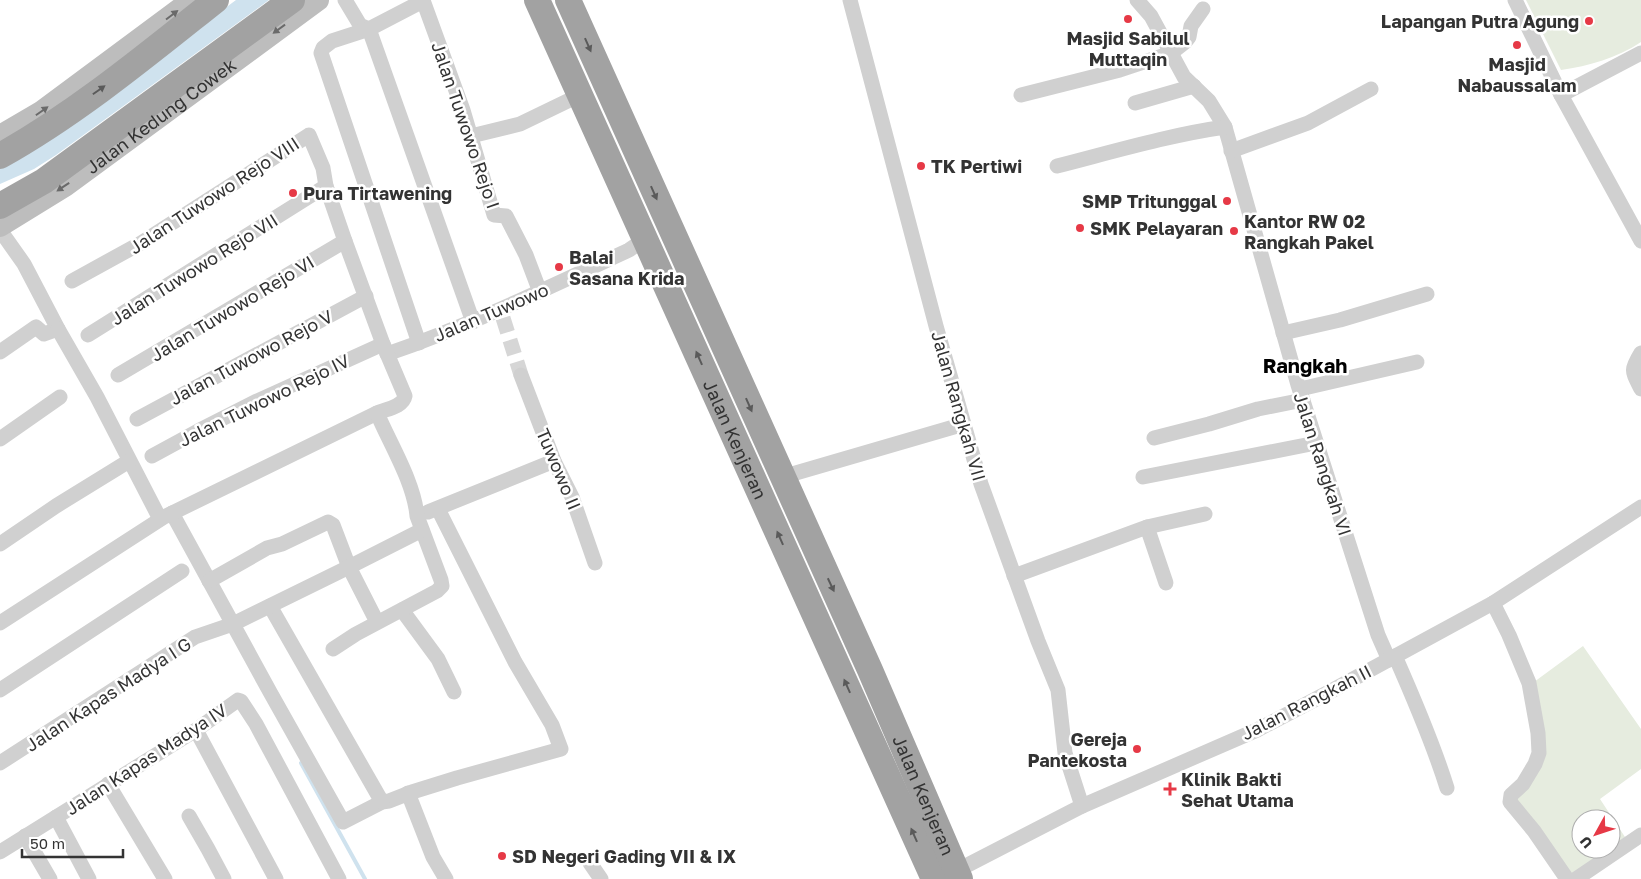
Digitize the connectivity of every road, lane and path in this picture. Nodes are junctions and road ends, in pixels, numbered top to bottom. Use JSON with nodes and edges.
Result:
{"nodes":[{"id":1,"x":192,"y":0,"type":"edge"},
{"id":2,"x":216,"y":0,"type":"edge"},
{"id":3,"x":292,"y":0,"type":"edge"},
{"id":4,"x":318,"y":0,"type":"edge"},
{"id":5,"x":345,"y":0,"type":"edge"},
{"id":6,"x":537,"y":0,"type":"edge"},
{"id":7,"x":568,"y":0,"type":"edge"},
{"id":8,"x":850,"y":0,"type":"edge"},
{"id":9,"x":1137,"y":0,"type":"edge"},
{"id":10,"x":1515,"y":0,"type":"edge"},
{"id":11,"x":1203,"y":9,"type":"dead end"},
{"id":12,"x":369,"y":29,"type":"junction"},
{"id":13,"x":1171,"y":53,"type":"junction"},
{"id":14,"x":1641,"y":53,"type":"edge"},
{"id":15,"x":1194,"y":86,"type":"junction"},
{"id":16,"x":1372,"y":88,"type":"dead end"},
{"id":17,"x":580,"y":94,"type":"junction"},
{"id":18,"x":1021,"y":95,"type":"dead end"},
{"id":19,"x":1561,"y":95,"type":"junction"},
{"id":20,"x":1135,"y":103,"type":"dead end"},
{"id":21,"x":1225,"y":127,"type":"junction"},
{"id":22,"x":0,"y":136,"type":"edge"},
{"id":23,"x":471,"y":136,"type":"junction"},
{"id":24,"x":1232,"y":151,"type":"junction"},
{"id":25,"x":0,"y":156,"type":"edge"},
{"id":26,"x":1057,"y":166,"type":"dead end"},
{"id":27,"x":326,"y":186,"type":"junction"},
{"id":28,"x":2,"y":217,"type":"edge"},
{"id":29,"x":645,"y":239,"type":"junction"},
{"id":30,"x":345,"y":241,"type":"junction"},
{"id":31,"x":1641,"y":241,"type":"edge"},
{"id":32,"x":72,"y":281,"type":"dead end"},
{"id":33,"x":540,"y":292,"type":"junction"},
{"id":34,"x":1427,"y":294,"type":"dead end"},
{"id":35,"x":366,"y":296,"type":"junction"},
{"id":36,"x":473,"y":322,"type":"junction"},
{"id":37,"x":58,"y":329,"type":"junction"},
{"id":38,"x":1283,"y":333,"type":"junction"},
{"id":39,"x":88,"y":335,"type":"dead end"},
{"id":40,"x":419,"y":343,"type":"junction"},
{"id":41,"x":382,"y":348,"type":"junction"},
{"id":42,"x":0,"y":352,"type":"edge"},
{"id":43,"x":1641,"y":353,"type":"edge"},
{"id":44,"x":1417,"y":362,"type":"dead end"},
{"id":45,"x":118,"y":375,"type":"dead end"},
{"id":46,"x":521,"y":376,"type":"tunnel mouth"},
{"id":47,"x":1641,"y":389,"type":"edge"},
{"id":48,"x":1301,"y":395,"type":"junction"},
{"id":49,"x":60,"y":396,"type":"dead end"},
{"id":50,"x":377,"y":413,"type":"junction"},
{"id":51,"x":137,"y":419,"type":"dead end"},
{"id":52,"x":964,"y":424,"type":"junction"},
{"id":53,"x":1154,"y":438,"type":"dead end"},
{"id":54,"x":0,"y":439,"type":"edge"},
{"id":55,"x":1316,"y":443,"type":"junction"},
{"id":56,"x":152,"y":456,"type":"dead end"},
{"id":57,"x":554,"y":460,"type":"junction"},
{"id":58,"x":129,"y":462,"type":"junction"},
{"id":59,"x":782,"y":477,"type":"junction"},
{"id":60,"x":1143,"y":477,"type":"dead end"},
{"id":61,"x":1641,"y":507,"type":"edge"},
{"id":62,"x":438,"y":509,"type":"junction"},
{"id":63,"x":1205,"y":514,"type":"dead end"},
{"id":64,"x":166,"y":516,"type":"junction"},
{"id":65,"x":420,"y":523,"type":"junction"},
{"id":66,"x":1147,"y":527,"type":"junction"},
{"id":67,"x":0,"y":544,"type":"edge"},
{"id":68,"x":594,"y":563,"type":"dead end"},
{"id":69,"x":349,"y":567,"type":"junction"},
{"id":70,"x":182,"y":571,"type":"dead end"},
{"id":71,"x":1014,"y":576,"type":"junction"},
{"id":72,"x":209,"y":581,"type":"junction"},
{"id":73,"x":1166,"y":583,"type":"dead end"},
{"id":74,"x":1493,"y":603,"type":"junction"},
{"id":75,"x":270,"y":606,"type":"junction"},
{"id":76,"x":402,"y":610,"type":"junction"},
{"id":77,"x":377,"y":622,"type":"junction"},
{"id":78,"x":0,"y":623,"type":"edge"},
{"id":79,"x":227,"y":626,"type":"junction"},
{"id":80,"x":333,"y":649,"type":"dead end"},
{"id":81,"x":1392,"y":658,"type":"junction"},
{"id":82,"x":0,"y":690,"type":"edge"},
{"id":83,"x":454,"y":692,"type":"dead end"},
{"id":84,"x":196,"y":730,"type":"junction"},
{"id":85,"x":0,"y":763,"type":"edge"},
{"id":86,"x":108,"y":784,"type":"junction"},
{"id":87,"x":1447,"y":788,"type":"dead end"},
{"id":88,"x":408,"y":794,"type":"junction"},
{"id":89,"x":382,"y":802,"type":"junction"},
{"id":90,"x":1082,"y":806,"type":"junction"},
{"id":91,"x":189,"y":816,"type":"dead end"},
{"id":92,"x":56,"y":817,"type":"junction"},
{"id":93,"x":1641,"y":835,"type":"edge"},
{"id":94,"x":25,"y":836,"type":"junction"},
{"id":95,"x":0,"y":852,"type":"edge"},
{"id":96,"x":590,"y":863,"type":"dead end"},
{"id":97,"x":950,"y":876,"type":"edge"},
{"id":98,"x":50,"y":879,"type":"edge"},
{"id":99,"x":89,"y":879,"type":"edge"},
{"id":100,"x":165,"y":879,"type":"edge"},
{"id":101,"x":224,"y":879,"type":"edge"},
{"id":102,"x":276,"y":879,"type":"edge"},
{"id":103,"x":339,"y":879,"type":"edge"},
{"id":104,"x":446,"y":879,"type":"edge"},
{"id":105,"x":601,"y":879,"type":"edge"},
{"id":106,"x":1567,"y":879,"type":"edge"},
{"id":107,"x":1576,"y":879,"type":"edge"}],
"edges":[{"from":22,"to":1,"type":"main road","one_way":true},
{"from":25,"to":2,"type":"highway","one_way":true},
{"from":3,"to":28,"type":"highway","name":"Jalan Kedung Cowek"},
{"from":4,"to":28,"type":"main road","name":"Jalan Kedung Cowek","one_way":true},
{"from":5,"to":12,"type":"street"},
{"from":6,"to":17,"type":"highway","name":"Jalan Kenjeran"},
{"from":7,"to":59,"type":"highway","name":"Jalan Kenjeran","one_way":true},
{"from":8,"to":52,"type":"street","name":"Jalan Rangkah VII"},
{"from":9,"to":13,"type":"street","name":"Jalan Rangkah VI"},
{"from":10,"to":19,"type":"street"},
{"from":11,"to":13,"type":"street"},
{"from":12,"to":23,"type":"street","name":"Jalan Tuwowo Rejo I"},
{"from":12,"to":36,"type":"street"},
{"from":12,"to":40,"type":"street"},
{"from":13,"to":15,"type":"street","name":"Jalan Rangkah VI"},
{"from":13,"to":18,"type":"street"},
{"from":14,"to":19,"type":"street"},
{"from":15,"to":20,"type":"street"},
{"from":15,"to":21,"type":"street","name":"Jalan Rangkah VI"},
{"from":16,"to":24,"type":"street"},
{"from":17,"to":23,"type":"street"},
{"from":17,"to":29,"type":"highway","name":"Jalan Kenjeran"},
{"from":19,"to":31,"type":"street"},
{"from":21,"to":24,"type":"street","name":"Jalan Rangkah VI"},
{"from":21,"to":26,"type":"street"},
{"from":23,"to":33,"type":"street","name":"Jalan Tuwowo Rejo I"},
{"from":24,"to":38,"type":"street","name":"Jalan Rangkah VI"},
{"from":27,"to":30,"type":"street"},
{"from":27,"to":32,"type":"street","name":"Jalan Tuwowo Rejo VIII"},
{"from":27,"to":39,"type":"street","name":"Jalan Tuwowo Rejo VII"},
{"from":28,"to":37,"type":"street"},
{"from":29,"to":33,"type":"street","name":"Jalan Tuwowo"},
{"from":97,"to":29,"type":"highway","name":"Jalan Kenjeran","one_way":true},
{"from":30,"to":35,"type":"street"},
{"from":30,"to":45,"type":"street","name":"Jalan Tuwowo Rejo VI"},
{"from":33,"to":36,"type":"street","name":"Jalan Tuwowo"},
{"from":34,"to":38,"type":"street"},
{"from":35,"to":41,"type":"street"},
{"from":35,"to":51,"type":"street","name":"Jalan Tuwowo Rejo V"},
{"from":36,"to":40,"type":"street","name":"Jalan Tuwowo"},
{"from":37,"to":42,"type":"street"},
{"from":37,"to":58,"type":"street"},
{"from":38,"to":48,"type":"street","name":"Jalan Rangkah VI"},
{"from":40,"to":41,"type":"street","name":"Jalan Tuwowo"},
{"from":41,"to":50,"type":"street"},
{"from":41,"to":56,"type":"street","name":"Jalan Tuwowo Rejo IV"},
{"from":43,"to":47,"type":"street"},
{"from":44,"to":48,"type":"street"},
{"from":46,"to":57,"type":"street","name":"Tuwowo II"},
{"from":48,"to":53,"type":"street"},
{"from":48,"to":55,"type":"street","name":"Jalan Rangkah VI"},
{"from":49,"to":54,"type":"street"},
{"from":50,"to":64,"type":"street"},
{"from":50,"to":65,"type":"street"},
{"from":52,"to":59,"type":"street"},
{"from":52,"to":71,"type":"street","name":"Jalan Rangkah VII"},
{"from":55,"to":60,"type":"street"},
{"from":55,"to":81,"type":"street","name":"Jalan Rangkah VI"},
{"from":57,"to":62,"type":"street","name":"Jalan Kapas Madya I G"},
{"from":57,"to":68,"type":"street","name":"Tuwowo II"},
{"from":58,"to":64,"type":"street"},
{"from":58,"to":67,"type":"street"},
{"from":59,"to":97,"type":"highway","name":"Jalan Kenjeran","one_way":true},
{"from":61,"to":74,"type":"street","name":"Jalan Rangkah II"},
{"from":62,"to":65,"type":"street","name":"Jalan Kapas Madya I G"},
{"from":62,"to":88,"type":"street"},
{"from":63,"to":66,"type":"street"},
{"from":64,"to":72,"type":"street"},
{"from":64,"to":78,"type":"street"},
{"from":65,"to":69,"type":"street","name":"Jalan Kapas Madya I G"},
{"from":65,"to":76,"type":"street"},
{"from":66,"to":71,"type":"street"},
{"from":66,"to":73,"type":"street"},
{"from":69,"to":72,"type":"street"},
{"from":69,"to":75,"type":"street","name":"Jalan Kapas Madya I G"},
{"from":69,"to":77,"type":"street"},
{"from":70,"to":82,"type":"street"},
{"from":71,"to":90,"type":"street","name":"Jalan Rangkah VII"},
{"from":72,"to":79,"type":"street"},
{"from":74,"to":81,"type":"street","name":"Jalan Rangkah II"},
{"from":74,"to":106,"type":"street"},
{"from":75,"to":79,"type":"street","name":"Jalan Kapas Madya I G"},
{"from":75,"to":89,"type":"street"},
{"from":76,"to":77,"type":"street"},
{"from":76,"to":83,"type":"street"},
{"from":77,"to":80,"type":"street"},
{"from":79,"to":85,"type":"street","name":"Jalan Kapas Madya I G"},
{"from":79,"to":89,"type":"street"},
{"from":81,"to":87,"type":"street","name":"Jalan Rangkah VI"},
{"from":81,"to":90,"type":"street","name":"Jalan Rangkah II"},
{"from":84,"to":86,"type":"street","name":"Jalan Kapas Madya IV"},
{"from":84,"to":102,"type":"street"},
{"from":84,"to":103,"type":"street","name":"Jalan Kapas Madya IV"},
{"from":86,"to":92,"type":"street","name":"Jalan Kapas Madya IV"},
{"from":86,"to":100,"type":"street"},
{"from":88,"to":89,"type":"street"},
{"from":88,"to":104,"type":"street"},
{"from":90,"to":97,"type":"street","name":"Jalan Rangkah II"},
{"from":91,"to":101,"type":"street"},
{"from":92,"to":94,"type":"street","name":"Jalan Kapas Madya IV"},
{"from":92,"to":99,"type":"street"},
{"from":93,"to":107,"type":"street"},
{"from":94,"to":95,"type":"street","name":"Jalan Kapas Madya IV"},
{"from":94,"to":98,"type":"street"},
{"from":96,"to":105,"type":"street"}]}
